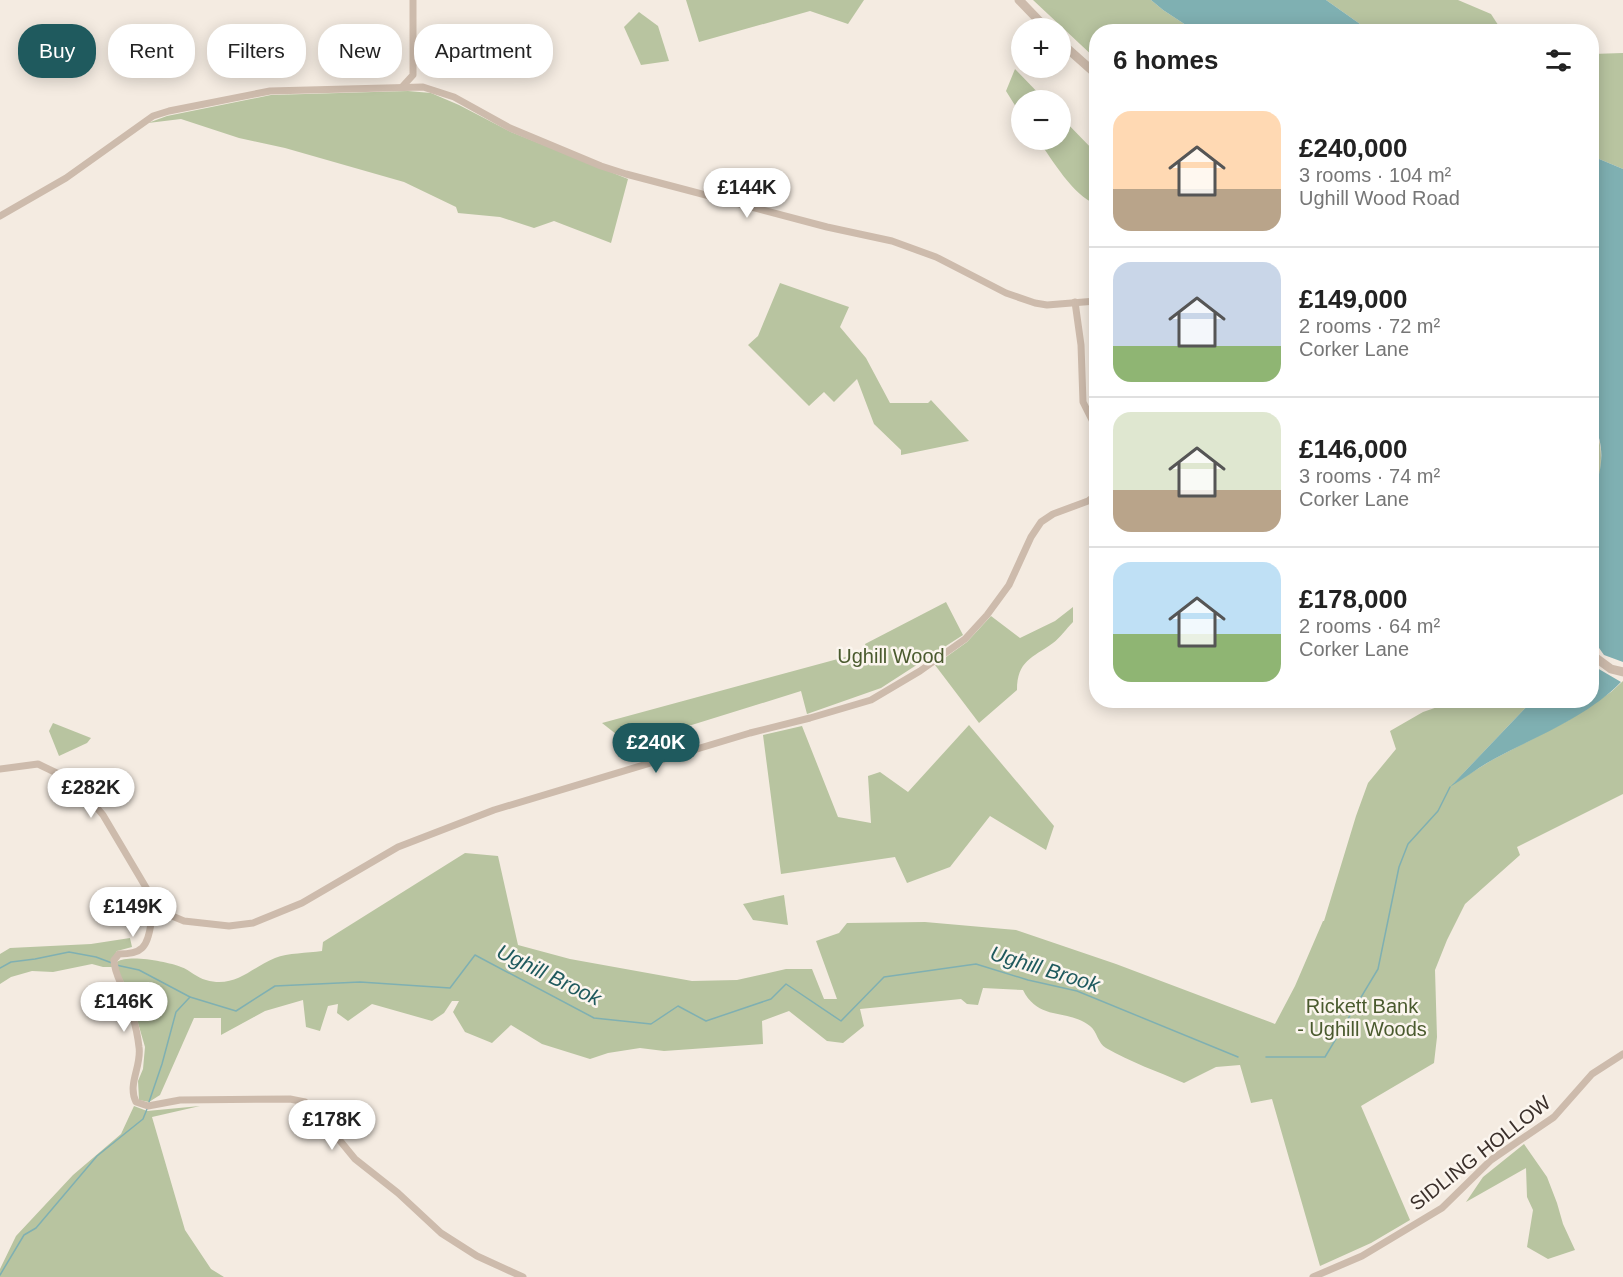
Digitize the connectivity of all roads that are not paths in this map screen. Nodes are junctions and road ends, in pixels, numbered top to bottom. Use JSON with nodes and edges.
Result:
{"nodes":[{"id":1,"x":413,"y":0,"type":"edge"},
{"id":2,"x":1019,"y":0,"type":"edge"},
{"id":3,"x":1036,"y":18,"type":"edge"},
{"id":4,"x":1071,"y":52,"type":"edge"},
{"id":5,"x":1089,"y":68,"type":"edge"},
{"id":6,"x":413,"y":75,"type":"junction"},
{"id":7,"x":402,"y":87,"type":"junction"},
{"id":8,"x":423,"y":87,"type":"junction"},
{"id":9,"x":0,"y":216,"type":"edge"},
{"id":10,"x":1089,"y":301,"type":"edge"},
{"id":11,"x":1075,"y":302,"type":"junction"},
{"id":12,"x":1089,"y":414,"type":"edge"},
{"id":13,"x":1089,"y":500,"type":"edge"},
{"id":14,"x":1599,"y":660,"type":"edge"},
{"id":15,"x":1623,"y":672,"type":"edge"},
{"id":16,"x":0,"y":769,"type":"edge"},
{"id":17,"x":153,"y":908,"type":"junction"},
{"id":18,"x":1623,"y":1054,"type":"edge"},
{"id":19,"x":523,"y":1277,"type":"edge"},
{"id":20,"x":1313,"y":1277,"type":"edge"}],
"edges":[{"from":1,"to":6,"type":"street"},
{"from":2,"to":3,"type":"street"},
{"from":4,"to":5,"type":"street"},
{"from":6,"to":7,"type":"street"},
{"from":6,"to":8,"type":"street"},
{"from":7,"to":8,"type":"street"},
{"from":7,"to":9,"type":"street"},
{"from":8,"to":11,"type":"street"},
{"from":10,"to":11,"type":"street"},
{"from":11,"to":12,"type":"street"},
{"from":13,"to":17,"type":"street"},
{"from":14,"to":15,"type":"street"},
{"from":16,"to":17,"type":"street"},
{"from":17,"to":19,"type":"street"},
{"from":18,"to":20,"type":"street","name":"SIDLING HOLLOW"}]}
